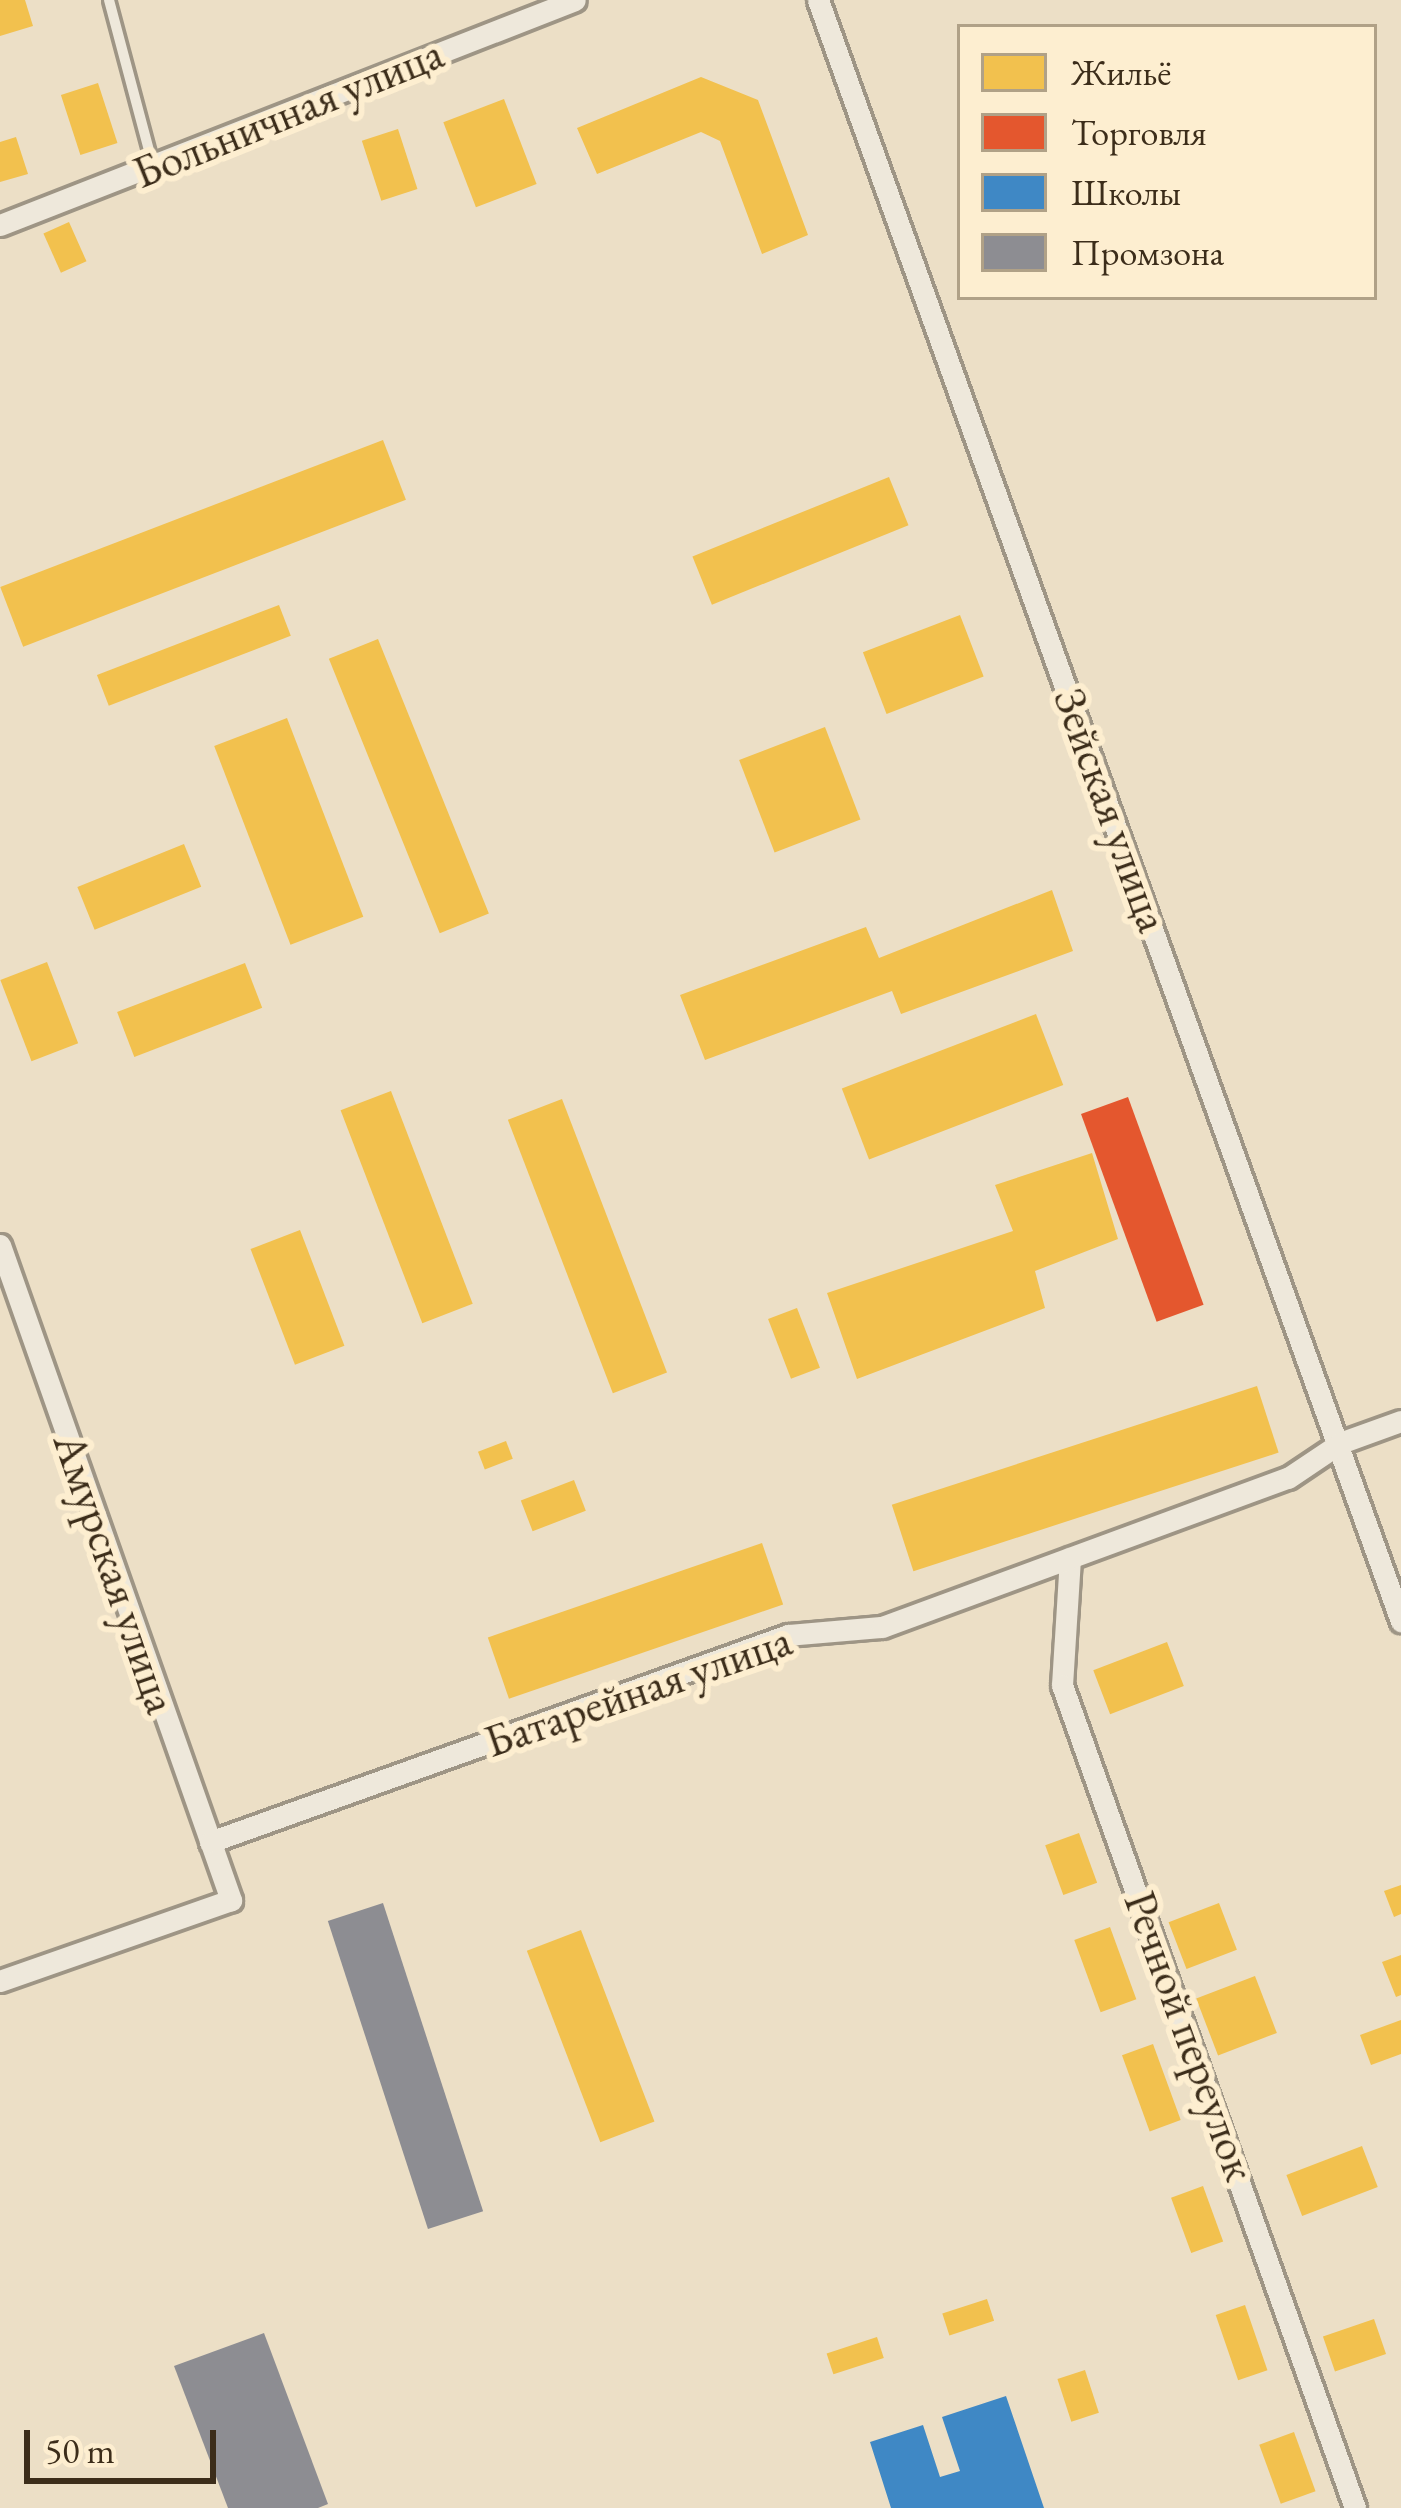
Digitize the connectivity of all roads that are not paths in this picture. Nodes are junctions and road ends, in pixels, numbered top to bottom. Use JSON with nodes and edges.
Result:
{"nodes":[{"id":1,"x":109,"y":0,"type":"edge"},
{"id":2,"x":575,"y":0,"type":"edge"},
{"id":3,"x":818,"y":0,"type":"edge"},
{"id":4,"x":154,"y":167,"type":"junction"},
{"id":5,"x":0,"y":225,"type":"edge"},
{"id":6,"x":0,"y":1245,"type":"edge"},
{"id":7,"x":1401,"y":1421,"type":"edge"},
{"id":8,"x":1340,"y":1442,"type":"junction"},
{"id":9,"x":1070,"y":1558,"type":"junction"},
{"id":10,"x":1401,"y":1621,"type":"edge"},
{"id":11,"x":210,"y":1841,"type":"junction"},
{"id":12,"x":0,"y":1981,"type":"edge"},
{"id":13,"x":1355,"y":2508,"type":"edge"}],
"edges":[{"from":1,"to":4,"type":"lane"},
{"from":2,"to":4,"type":"street","name":"Больничная улица"},
{"from":3,"to":8,"type":"street","name":"Зейская улица"},
{"from":4,"to":5,"type":"street","name":"Больничная улица"},
{"from":6,"to":11,"type":"street","name":"Амурская улица"},
{"from":7,"to":8,"type":"street","name":"Батарейная улица"},
{"from":8,"to":9,"type":"street","name":"Батарейная улица"},
{"from":8,"to":10,"type":"street","name":"Зейская улица"},
{"from":9,"to":11,"type":"street","name":"Батарейная улица"},
{"from":9,"to":13,"type":"street","name":"Речной переулок"},
{"from":11,"to":12,"type":"street","name":"Амурская улица"}]}
